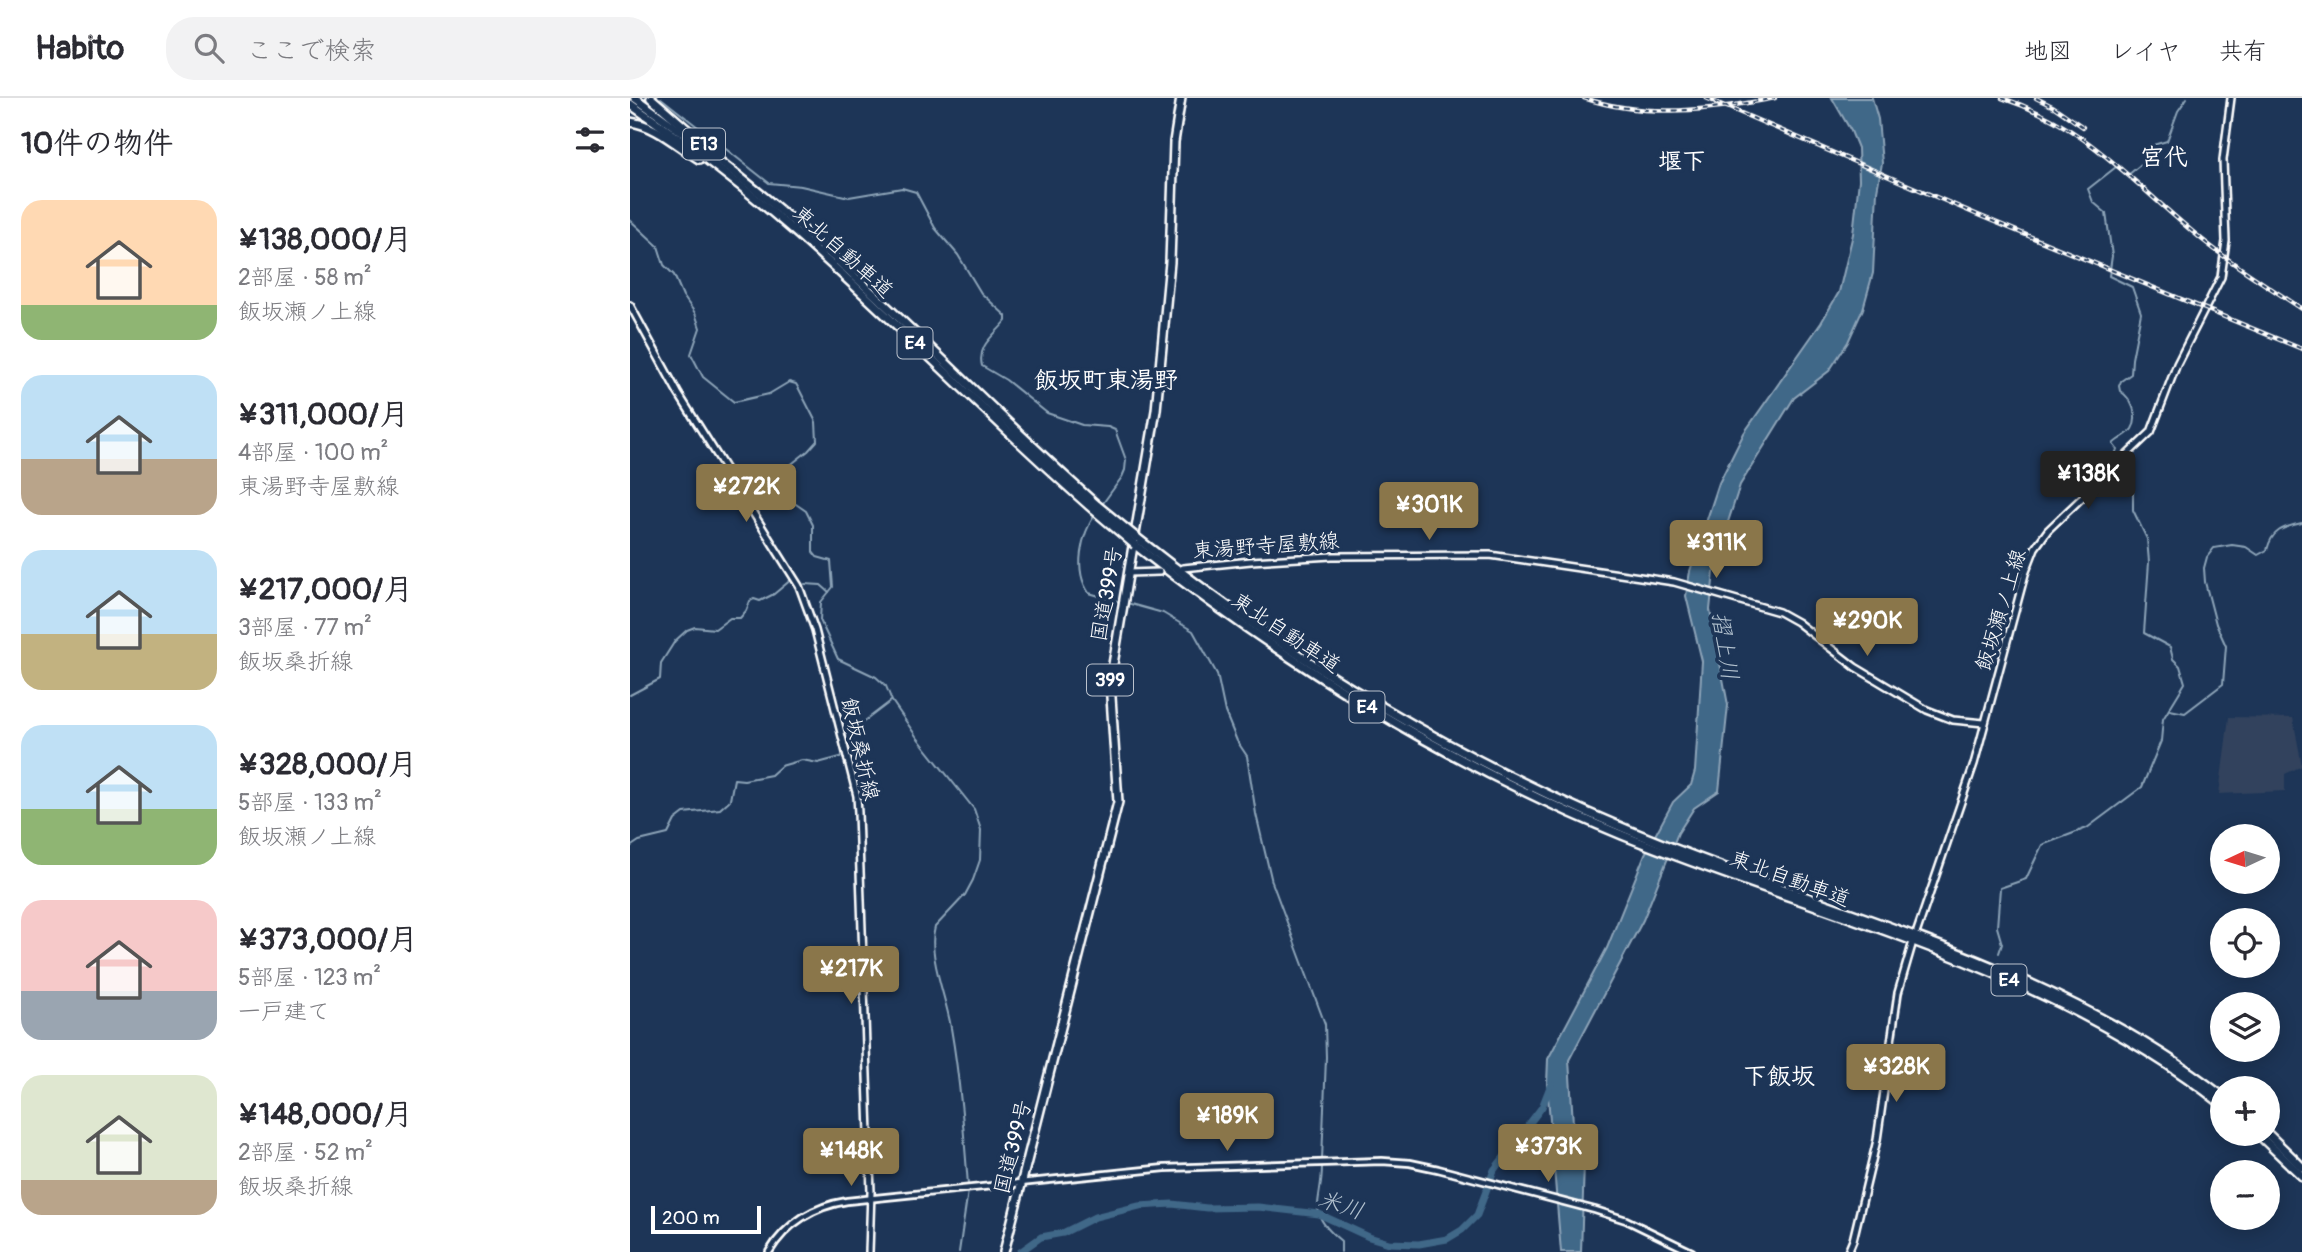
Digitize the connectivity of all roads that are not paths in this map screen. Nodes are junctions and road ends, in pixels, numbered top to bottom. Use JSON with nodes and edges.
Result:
{"nodes":[{"id":1,"x":635,"y":98,"type":"edge"},
{"id":2,"x":651,"y":98,"type":"edge"},
{"id":3,"x":1181,"y":98,"type":"edge"},
{"id":4,"x":2231,"y":98,"type":"edge"},
{"id":5,"x":630,"y":104,"type":"edge"},
{"id":6,"x":630,"y":122,"type":"edge"},
{"id":7,"x":732,"y":179,"type":"junction"},
{"id":8,"x":757,"y":191,"type":"junction"},
{"id":9,"x":630,"y":305,"type":"edge"},
{"id":10,"x":1096,"y":508,"type":"junction"},
{"id":11,"x":1183,"y":569,"type":"dead end"},
{"id":12,"x":1159,"y":572,"type":"dead end"},
{"id":13,"x":1128,"y":573,"type":"junction"},
{"id":14,"x":1984,"y":723,"type":"junction"},
{"id":15,"x":1779,"y":890,"type":"junction"},
{"id":16,"x":1917,"y":931,"type":"dead end"},
{"id":17,"x":1912,"y":945,"type":"dead end"},
{"id":18,"x":2210,"y":1087,"type":"edge"},
{"id":19,"x":2210,"y":1095,"type":"edge"},
{"id":20,"x":2271,"y":1146,"type":"edge"},
{"id":21,"x":2280,"y":1146,"type":"edge"},
{"id":22,"x":2302,"y":1167,"type":"edge"},
{"id":23,"x":2302,"y":1176,"type":"edge"},
{"id":24,"x":1023,"y":1182,"type":"junction"},
{"id":25,"x":871,"y":1199,"type":"junction"},
{"id":26,"x":769,"y":1252,"type":"edge"},
{"id":27,"x":869,"y":1252,"type":"edge"},
{"id":28,"x":1004,"y":1252,"type":"edge"},
{"id":29,"x":1692,"y":1252,"type":"edge"},
{"id":30,"x":1848,"y":1252,"type":"edge"}],
"edges":[{"from":1,"to":8,"type":"highway","name":"東北自動車道","number":"E4"},
{"from":2,"to":8,"type":"highway","number":"E13"},
{"from":3,"to":13,"type":"highway","name":"国道399号","number":"399"},
{"from":4,"to":14,"type":"main road","name":"飯坂瀬ノ上線"},
{"from":5,"to":7,"type":"highway","name":"東北自動車道","number":"E4"},
{"from":6,"to":7,"type":"highway","number":"E13"},
{"from":7,"to":10,"type":"highway","name":"東北自動車道","number":"E4"},
{"from":8,"to":10,"type":"highway","name":"東北自動車道","number":"E4"},
{"from":9,"to":25,"type":"main road","name":"飯坂桑折線"},
{"from":10,"to":15,"type":"highway","name":"東北自動車道","number":"E4","bridge":true},
{"from":11,"to":14,"type":"main road","name":"東湯野寺屋敷線"},
{"from":12,"to":13,"type":"main road"},
{"from":13,"to":24,"type":"highway","name":"国道399号","number":"399"},
{"from":14,"to":16,"type":"main road","name":"飯坂瀬ノ上線"},
{"from":15,"to":18,"type":"highway","name":"東北自動車道","number":"E4"},
{"from":15,"to":19,"type":"highway","name":"東北自動車道","number":"E4"},
{"from":17,"to":30,"type":"main road"},
{"from":20,"to":23,"type":"highway"},
{"from":21,"to":22,"type":"highway"},
{"from":24,"to":25,"type":"street"},
{"from":24,"to":28,"type":"highway","name":"国道399号","number":"399"},
{"from":24,"to":29,"type":"street"},
{"from":25,"to":26,"type":"street"},
{"from":25,"to":27,"type":"main road","name":"飯坂桑折線"}]}
